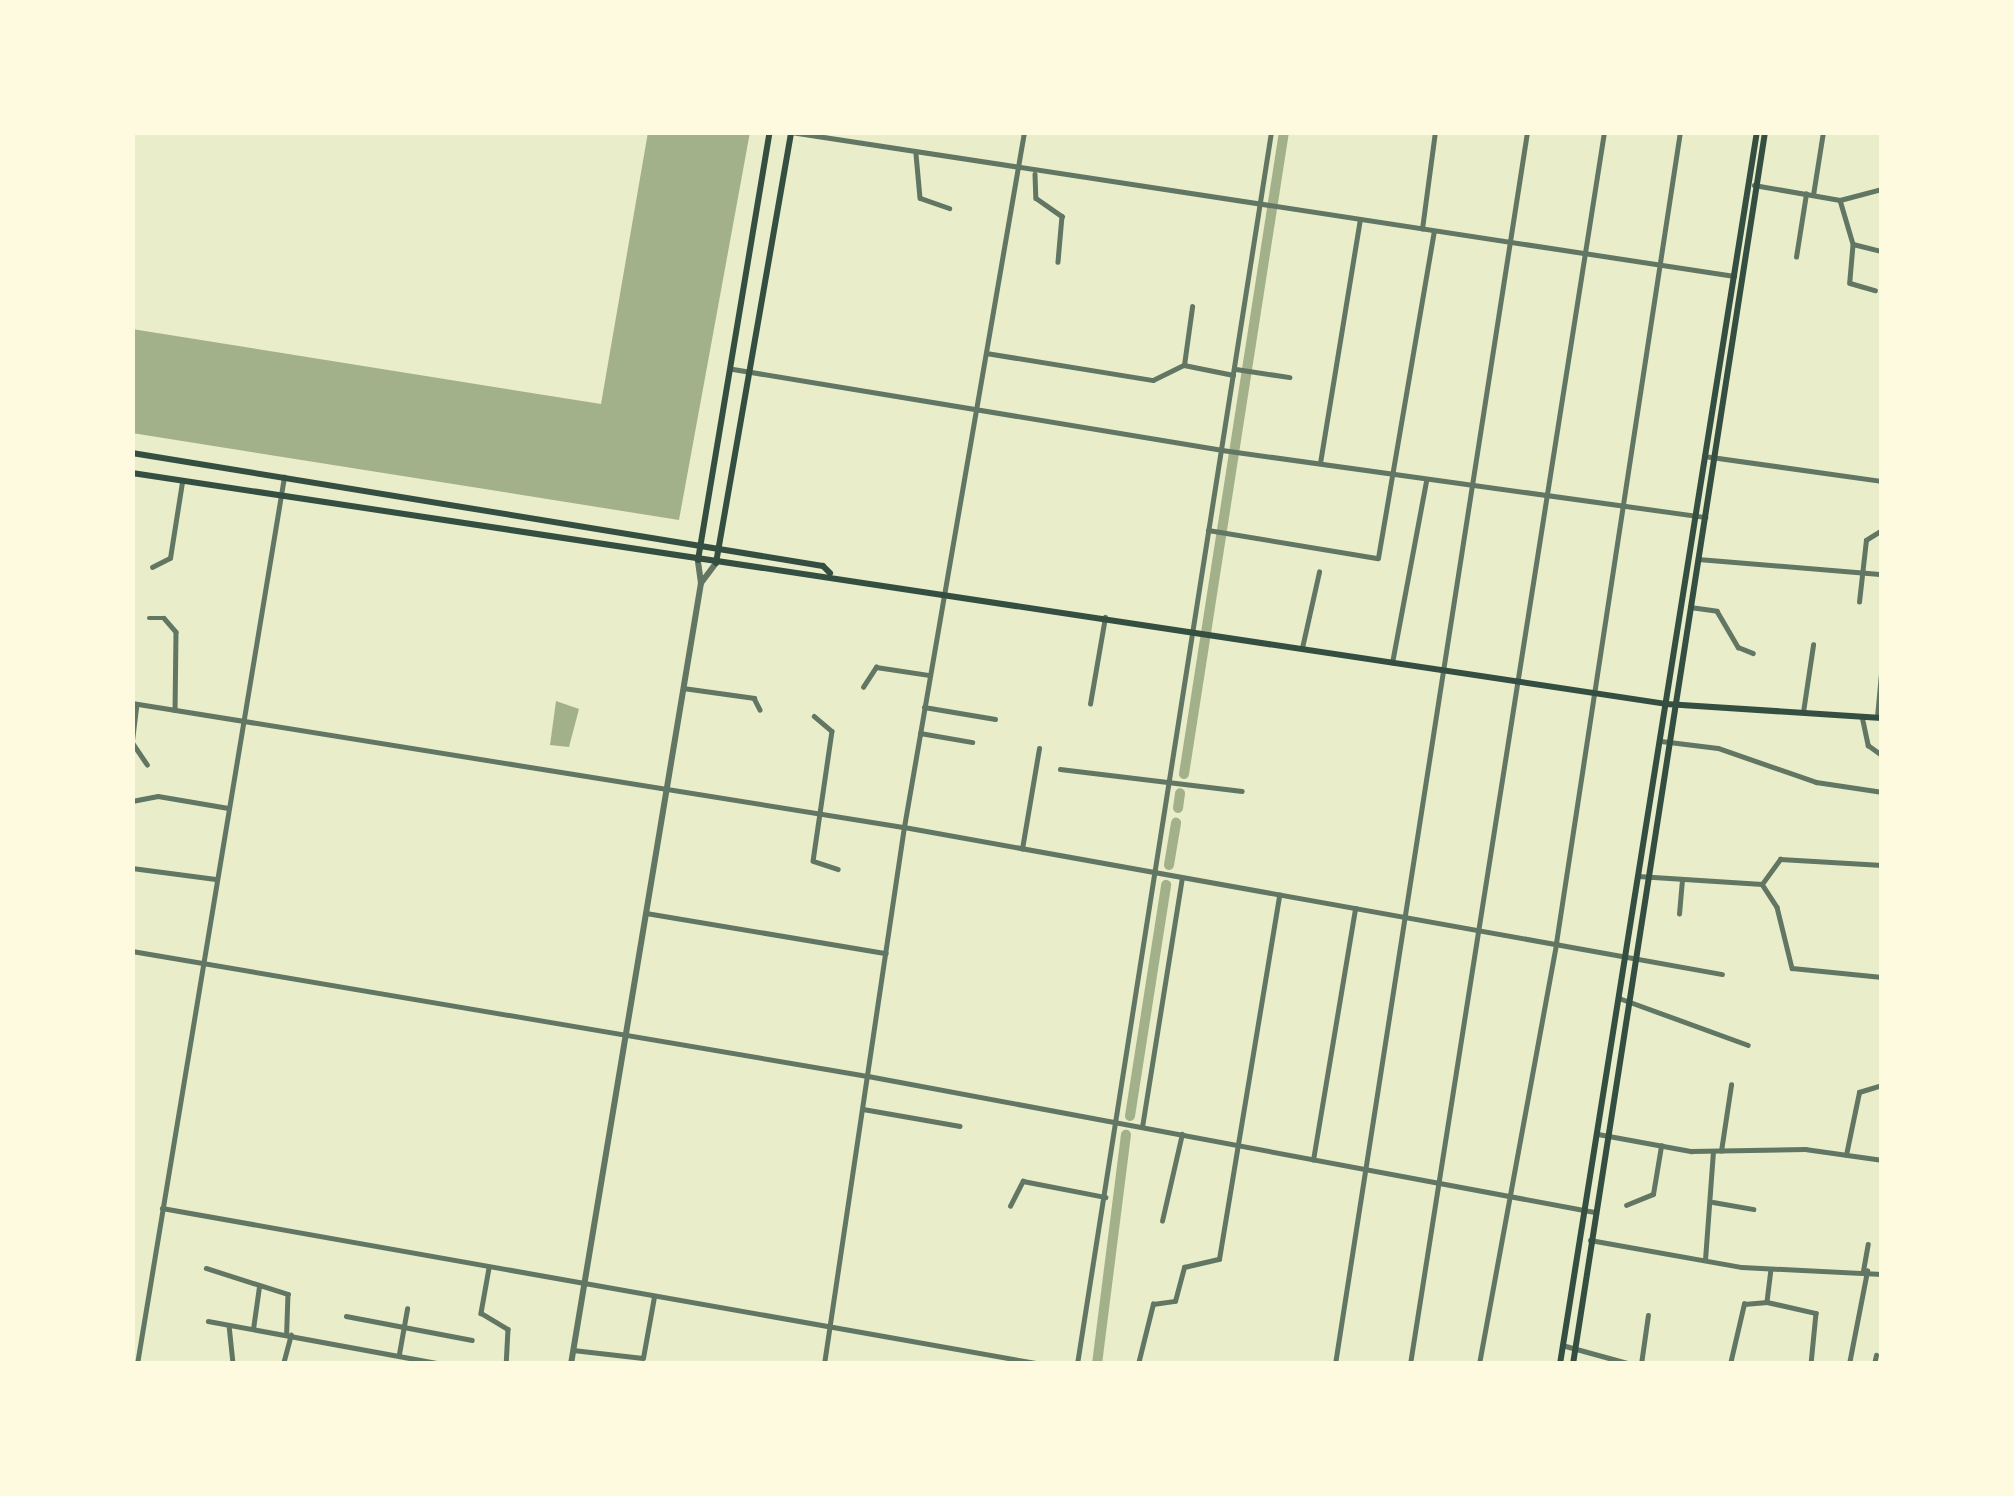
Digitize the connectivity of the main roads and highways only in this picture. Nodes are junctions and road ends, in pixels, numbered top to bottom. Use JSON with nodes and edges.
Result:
{"nodes":[{"id":1,"x":770,"y":132,"type":"edge"},
{"id":2,"x":791,"y":132,"type":"edge"},
{"id":3,"x":1761,"y":132,"type":"edge"},
{"id":4,"x":1738,"y":277,"type":"junction"},
{"id":5,"x":132,"y":453,"type":"edge"},
{"id":6,"x":132,"y":473,"type":"edge"},
{"id":7,"x":1700,"y":516,"type":"junction"},
{"id":8,"x":700,"y":546,"type":"junction"},
{"id":9,"x":718,"y":548,"type":"junction"},
{"id":10,"x":698,"y":561,"type":"junction"},
{"id":11,"x":716,"y":563,"type":"junction"},
{"id":12,"x":830,"y":573,"type":"junction"},
{"id":13,"x":1670,"y":705,"type":"junction"},
{"id":14,"x":1880,"y":717,"type":"edge"},
{"id":15,"x":1665,"y":742,"type":"junction"},
{"id":16,"x":1631,"y":957,"type":"junction"},
{"id":17,"x":1602,"y":1134,"type":"junction"},
{"id":18,"x":1559,"y":1364,"type":"edge"},
{"id":19,"x":1573,"y":1364,"type":"edge"}],
"edges":[{"from":1,"to":8,"type":"main road"},
{"from":2,"to":9,"type":"main road"},
{"from":3,"to":4,"type":"main road"},
{"from":4,"to":7,"type":"main road"},
{"from":4,"to":7,"type":"main road"},
{"from":5,"to":8,"type":"main road"},
{"from":6,"to":10,"type":"main road"},
{"from":7,"to":13,"type":"main road"},
{"from":7,"to":13,"type":"main road"},
{"from":8,"to":9,"type":"main road"},
{"from":8,"to":10,"type":"main road"},
{"from":9,"to":11,"type":"main road"},
{"from":9,"to":12,"type":"main road"},
{"from":10,"to":11,"type":"main road"},
{"from":11,"to":12,"type":"main road"},
{"from":12,"to":13,"type":"main road"},
{"from":13,"to":14,"type":"main road"},
{"from":13,"to":15,"type":"main road"},
{"from":15,"to":16,"type":"main road"},
{"from":15,"to":16,"type":"main road"},
{"from":16,"to":17,"type":"main road"},
{"from":17,"to":18,"type":"main road"},
{"from":17,"to":19,"type":"main road"}]}
